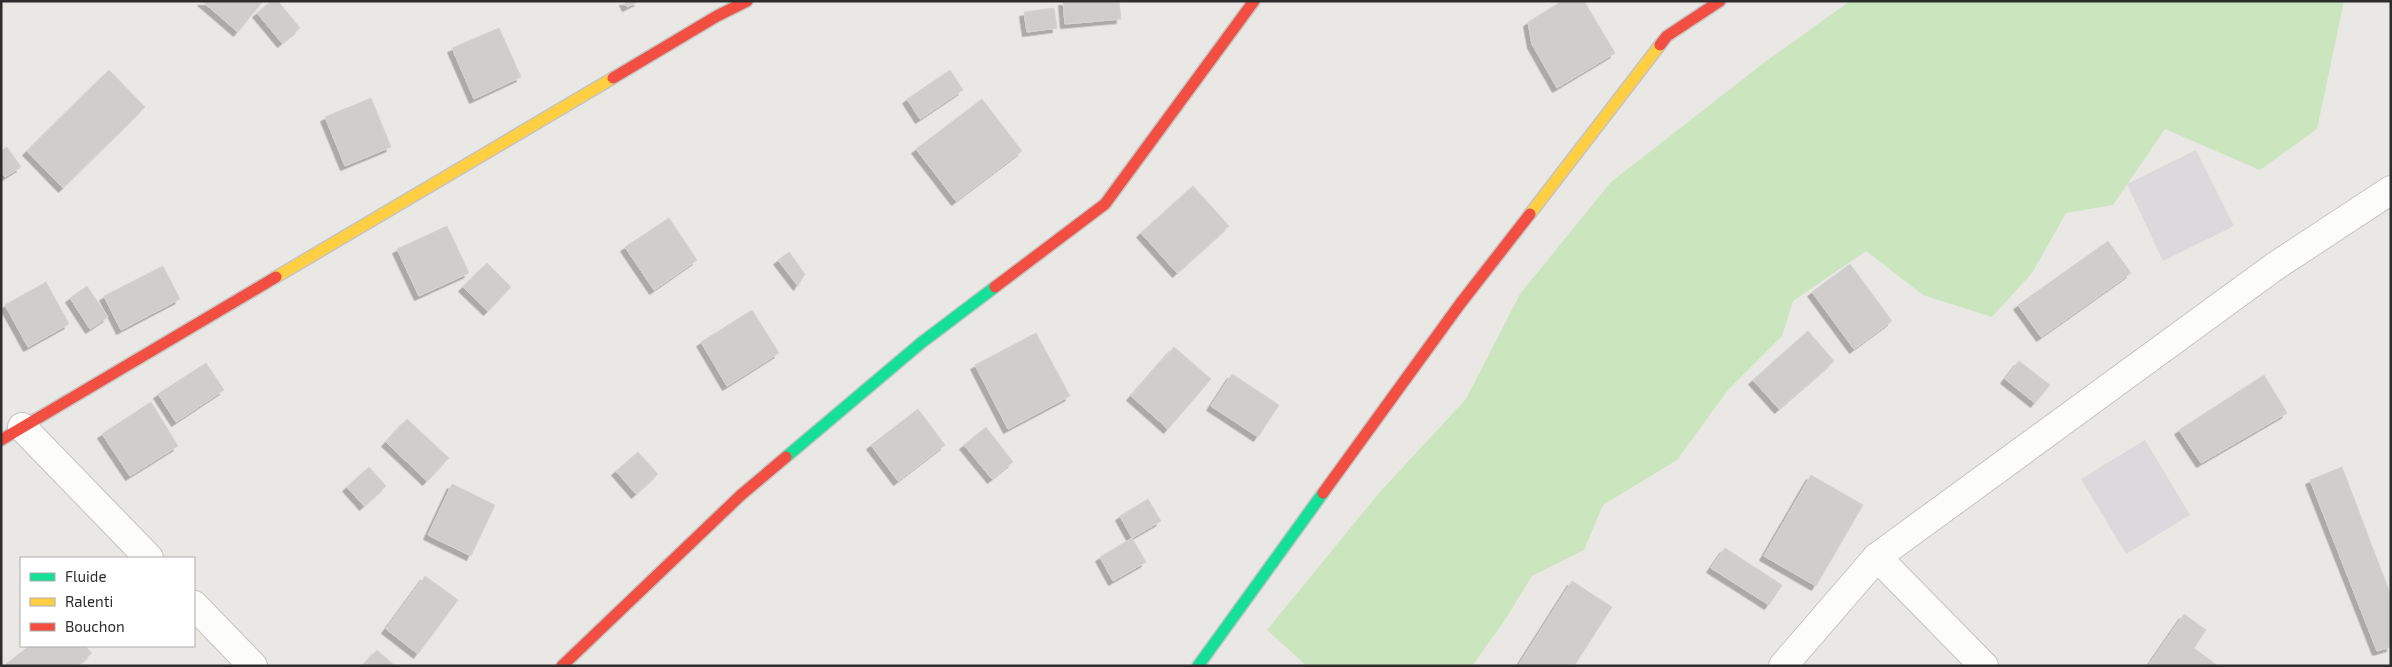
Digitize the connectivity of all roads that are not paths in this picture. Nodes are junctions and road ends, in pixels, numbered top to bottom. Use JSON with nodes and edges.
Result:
{"nodes":[{"id":1,"x":747,"y":1,"type":"edge"},
{"id":2,"x":1254,"y":1,"type":"edge"},
{"id":3,"x":1720,"y":1,"type":"edge"},
{"id":4,"x":2391,"y":190,"type":"edge"},
{"id":5,"x":12,"y":434,"type":"edge"},
{"id":6,"x":148,"y":557,"type":"edge"},
{"id":7,"x":1877,"y":557,"type":"junction"},
{"id":8,"x":195,"y":606,"type":"edge"},
{"id":9,"x":253,"y":666,"type":"edge"},
{"id":10,"x":562,"y":666,"type":"edge"},
{"id":11,"x":1198,"y":666,"type":"edge"},
{"id":12,"x":1783,"y":666,"type":"edge"},
{"id":13,"x":1984,"y":666,"type":"edge"}],
"edges":[{"from":1,"to":5,"type":"street"},
{"from":2,"to":10,"type":"street"},
{"from":3,"to":11,"type":"street"},
{"from":4,"to":7,"type":"street"},
{"from":5,"to":6,"type":"street"},
{"from":7,"to":12,"type":"street"},
{"from":7,"to":13,"type":"street"},
{"from":8,"to":9,"type":"street"}]}
